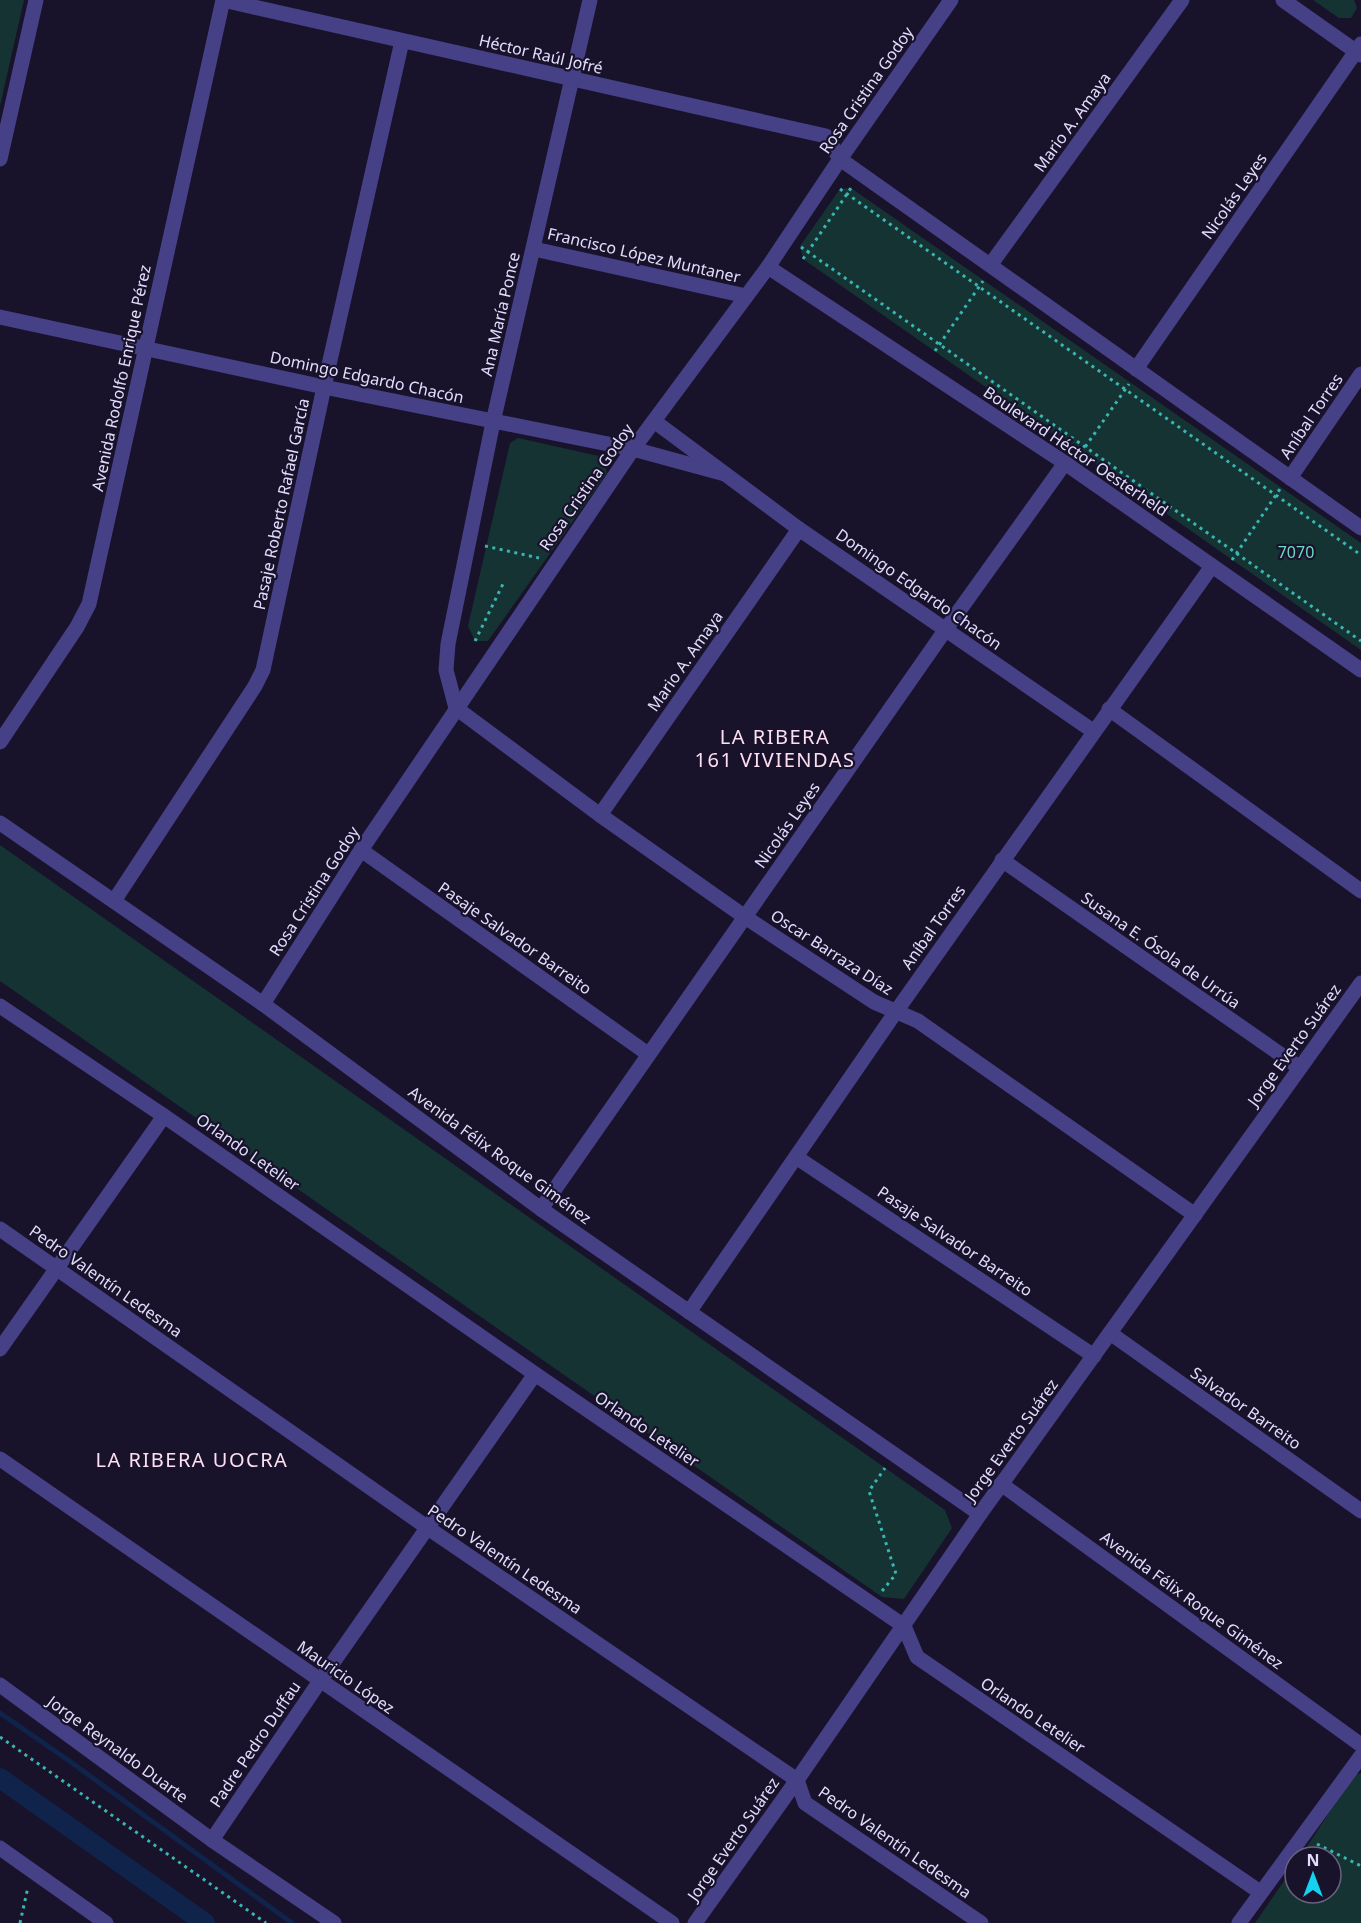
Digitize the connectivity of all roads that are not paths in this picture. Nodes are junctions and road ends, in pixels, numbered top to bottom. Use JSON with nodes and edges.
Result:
{"nodes":[{"id":1,"x":36,"y":0,"type":"edge"},
{"id":2,"x":223,"y":0,"type":"edge"},
{"id":3,"x":590,"y":0,"type":"edge"},
{"id":4,"x":951,"y":0,"type":"edge"},
{"id":5,"x":1182,"y":0,"type":"edge"},
{"id":6,"x":1283,"y":0,"type":"edge"},
{"id":7,"x":402,"y":41,"type":"junction"},
{"id":8,"x":1359,"y":50,"type":"edge"},
{"id":9,"x":572,"y":79,"type":"junction"},
{"id":10,"x":0,"y":159,"type":"edge"},
{"id":11,"x":840,"y":159,"type":"junction"},
{"id":12,"x":534,"y":249,"type":"junction"},
{"id":13,"x":991,"y":264,"type":"junction"},
{"id":14,"x":768,"y":267,"type":"junction"},
{"id":15,"x":746,"y":296,"type":"junction"},
{"id":16,"x":0,"y":317,"type":"edge"},
{"id":17,"x":145,"y":349,"type":"junction"},
{"id":18,"x":1361,"y":374,"type":"edge"},
{"id":19,"x":1133,"y":376,"type":"junction"},
{"id":20,"x":324,"y":387,"type":"junction"},
{"id":21,"x":654,"y":421,"type":"junction"},
{"id":22,"x":493,"y":422,"type":"junction"},
{"id":23,"x":633,"y":449,"type":"junction"},
{"id":24,"x":1065,"y":463,"type":"junction"},
{"id":25,"x":725,"y":474,"type":"junction"},
{"id":26,"x":1286,"y":483,"type":"junction"},
{"id":27,"x":1361,"y":528,"type":"edge"},
{"id":28,"x":800,"y":529,"type":"junction"},
{"id":29,"x":1212,"y":566,"type":"junction"},
{"id":30,"x":946,"y":629,"type":"junction"},
{"id":31,"x":1361,"y":670,"type":"edge"},
{"id":32,"x":456,"y":708,"type":"junction"},
{"id":33,"x":1109,"y":709,"type":"junction"},
{"id":34,"x":1093,"y":731,"type":"junction"},
{"id":35,"x":0,"y":742,"type":"edge"},
{"id":36,"x":600,"y":814,"type":"junction"},
{"id":37,"x":0,"y":823,"type":"edge"},
{"id":38,"x":361,"y":850,"type":"junction"},
{"id":39,"x":1002,"y":860,"type":"junction"},
{"id":40,"x":1361,"y":891,"type":"edge"},
{"id":41,"x":114,"y":901,"type":"junction"},
{"id":42,"x":745,"y":917,"type":"junction"},
{"id":43,"x":1361,"y":983,"type":"edge"},
{"id":44,"x":262,"y":1004,"type":"junction"},
{"id":45,"x":0,"y":1006,"type":"edge"},
{"id":46,"x":895,"y":1013,"type":"junction"},
{"id":47,"x":648,"y":1054,"type":"junction"},
{"id":48,"x":1299,"y":1068,"type":"junction"},
{"id":49,"x":164,"y":1116,"type":"junction"},
{"id":50,"x":796,"y":1157,"type":"junction"},
{"id":51,"x":541,"y":1209,"type":"junction"},
{"id":52,"x":1195,"y":1215,"type":"junction"},
{"id":53,"x":0,"y":1229,"type":"edge"},
{"id":54,"x":56,"y":1267,"type":"junction"},
{"id":55,"x":689,"y":1312,"type":"junction"},
{"id":56,"x":1110,"y":1333,"type":"junction"},
{"id":57,"x":0,"y":1348,"type":"edge"},
{"id":58,"x":1094,"y":1356,"type":"junction"},
{"id":59,"x":535,"y":1374,"type":"junction"},
{"id":60,"x":0,"y":1459,"type":"edge"},
{"id":61,"x":1001,"y":1484,"type":"junction"},
{"id":62,"x":1361,"y":1511,"type":"edge"},
{"id":63,"x":980,"y":1514,"type":"junction"},
{"id":64,"x":428,"y":1528,"type":"junction"},
{"id":65,"x":904,"y":1626,"type":"junction"},
{"id":66,"x":320,"y":1681,"type":"junction"},
{"id":67,"x":0,"y":1685,"type":"edge"},
{"id":68,"x":1361,"y":1745,"type":"edge"},
{"id":69,"x":1361,"y":1756,"type":"edge"},
{"id":70,"x":797,"y":1780,"type":"junction"},
{"id":71,"x":212,"y":1840,"type":"junction"},
{"id":72,"x":0,"y":1848,"type":"edge"},
{"id":73,"x":1260,"y":1892,"type":"junction"},
{"id":74,"x":106,"y":1923,"type":"edge"},
{"id":75,"x":334,"y":1923,"type":"edge"},
{"id":76,"x":672,"y":1923,"type":"edge"},
{"id":77,"x":695,"y":1923,"type":"edge"},
{"id":78,"x":981,"y":1923,"type":"edge"},
{"id":79,"x":1239,"y":1923,"type":"edge"}],
"edges":[{"from":1,"to":10,"type":"street"},
{"from":2,"to":7,"type":"street","name":"Héctor Raúl Jofré"},
{"from":2,"to":17,"type":"street","name":"Avenida Rodolfo Enrique Pérez"},
{"from":3,"to":9,"type":"street","name":"Ana María Ponce"},
{"from":4,"to":11,"type":"street","name":"Rosa Cristina Godoy"},
{"from":5,"to":13,"type":"street","name":"Mario A. Amaya"},
{"from":6,"to":8,"type":"street"},
{"from":7,"to":9,"type":"street","name":"Héctor Raúl Jofré"},
{"from":7,"to":20,"type":"street","name":"Pasaje Roberto Rafael García"},
{"from":8,"to":19,"type":"street","name":"Nicolás Leyes"},
{"from":9,"to":11,"type":"street","name":"Héctor Raúl Jofré"},
{"from":9,"to":12,"type":"street","name":"Ana María Ponce"},
{"from":11,"to":13,"type":"street"},
{"from":11,"to":14,"type":"street","name":"Rosa Cristina Godoy"},
{"from":12,"to":15,"type":"street","name":"Francisco López Muntaner"},
{"from":12,"to":22,"type":"street","name":"Ana María Ponce"},
{"from":13,"to":19,"type":"street"},
{"from":14,"to":15,"type":"street","name":"Rosa Cristina Godoy"},
{"from":14,"to":24,"type":"street","name":"Boulevard Héctor Oesterheld"},
{"from":15,"to":21,"type":"street","name":"Rosa Cristina Godoy"},
{"from":16,"to":17,"type":"street","name":"Domingo Edgardo Chacón"},
{"from":17,"to":20,"type":"street","name":"Domingo Edgardo Chacón"},
{"from":17,"to":35,"type":"street","name":"Avenida Rodolfo Enrique Pérez"},
{"from":18,"to":26,"type":"street","name":"Aníbal Torres"},
{"from":19,"to":26,"type":"street"},
{"from":20,"to":22,"type":"street","name":"Domingo Edgardo Chacón"},
{"from":20,"to":41,"type":"street","name":"Pasaje Roberto Rafael García"},
{"from":21,"to":23,"type":"street","name":"Rosa Cristina Godoy"},
{"from":21,"to":25,"type":"street","name":"Domingo Edgardo Chacón"},
{"from":22,"to":23,"type":"street","name":"Domingo Edgardo Chacón"},
{"from":22,"to":32,"type":"street","name":"Ana María Ponce"},
{"from":23,"to":25,"type":"street","name":"Domingo Edgardo Chacón"},
{"from":23,"to":32,"type":"street","name":"Rosa Cristina Godoy"},
{"from":24,"to":29,"type":"street","name":"Boulevard Héctor Oesterheld"},
{"from":24,"to":30,"type":"street","name":"Nicolás Leyes"},
{"from":25,"to":28,"type":"street","name":"Domingo Edgardo Chacón"},
{"from":26,"to":27,"type":"street"},
{"from":28,"to":30,"type":"street","name":"Domingo Edgardo Chacón"},
{"from":28,"to":36,"type":"street","name":"Mario A. Amaya"},
{"from":29,"to":31,"type":"street","name":"Boulevard Héctor Oesterheld"},
{"from":29,"to":33,"type":"street","name":"Aníbal Torres"},
{"from":30,"to":34,"type":"street","name":"Domingo Edgardo Chacón"},
{"from":30,"to":42,"type":"street","name":"Nicolás Leyes"},
{"from":32,"to":36,"type":"street","name":"Oscar Barraza Díaz"},
{"from":32,"to":38,"type":"street","name":"Rosa Cristina Godoy"},
{"from":33,"to":34,"type":"street","name":"Aníbal Torres"},
{"from":33,"to":40,"type":"street"},
{"from":34,"to":39,"type":"street","name":"Aníbal Torres"},
{"from":36,"to":42,"type":"street","name":"Oscar Barraza Díaz"},
{"from":37,"to":41,"type":"street","name":"Avenida Félix Roque Giménez"},
{"from":38,"to":44,"type":"street","name":"Rosa Cristina Godoy"},
{"from":38,"to":47,"type":"street","name":"Pasaje Salvador Barreito"},
{"from":39,"to":46,"type":"street","name":"Aníbal Torres"},
{"from":39,"to":48,"type":"street","name":"Susana E. Ósola de Urrúa"},
{"from":41,"to":44,"type":"street","name":"Avenida Félix Roque Giménez"},
{"from":42,"to":46,"type":"street","name":"Oscar Barraza Díaz"},
{"from":42,"to":47,"type":"street","name":"Nicolás Leyes"},
{"from":43,"to":48,"type":"street","name":"Jorge Everto Suárez"},
{"from":44,"to":51,"type":"street","name":"Avenida Félix Roque Giménez"},
{"from":45,"to":49,"type":"street","name":"Orlando Letelier"},
{"from":46,"to":50,"type":"street","name":"Aníbal Torres"},
{"from":46,"to":52,"type":"street","name":"Oscar Barraza Díaz"},
{"from":47,"to":51,"type":"street","name":"Nicolás Leyes"},
{"from":48,"to":52,"type":"street","name":"Jorge Everto Suárez"},
{"from":49,"to":54,"type":"street"},
{"from":49,"to":59,"type":"street","name":"Orlando Letelier"},
{"from":50,"to":55,"type":"street","name":"Aníbal Torres"},
{"from":50,"to":58,"type":"street","name":"Pasaje Salvador Barreito"},
{"from":51,"to":55,"type":"street","name":"Avenida Félix Roque Giménez"},
{"from":52,"to":56,"type":"street","name":"Jorge Everto Suárez"},
{"from":53,"to":54,"type":"street","name":"Pedro Valentín Ledesma"},
{"from":54,"to":57,"type":"street"},
{"from":54,"to":64,"type":"street","name":"Pedro Valentín Ledesma"},
{"from":55,"to":63,"type":"street","name":"Avenida Félix Roque Giménez"},
{"from":56,"to":58,"type":"street","name":"Jorge Everto Suárez"},
{"from":56,"to":62,"type":"street","name":"Salvador Barreito"},
{"from":58,"to":61,"type":"street","name":"Jorge Everto Suárez"},
{"from":59,"to":64,"type":"street","name":"Padre Pedro Duffau"},
{"from":59,"to":65,"type":"street","name":"Orlando Letelier"},
{"from":60,"to":66,"type":"street","name":"Mauricio López"},
{"from":61,"to":63,"type":"street","name":"Jorge Everto Suárez"},
{"from":61,"to":68,"type":"street","name":"Avenida Félix Roque Giménez"},
{"from":63,"to":65,"type":"street","name":"Jorge Everto Suárez"},
{"from":64,"to":66,"type":"street","name":"Padre Pedro Duffau"},
{"from":64,"to":70,"type":"street","name":"Pedro Valentín Ledesma"},
{"from":65,"to":70,"type":"street","name":"Jorge Everto Suárez"},
{"from":65,"to":73,"type":"street","name":"Orlando Letelier"},
{"from":66,"to":71,"type":"street","name":"Padre Pedro Duffau"},
{"from":66,"to":76,"type":"street","name":"Mauricio López"},
{"from":67,"to":71,"type":"street","name":"Jorge Reynaldo Duarte"},
{"from":69,"to":73,"type":"street"},
{"from":70,"to":77,"type":"street","name":"Jorge Everto Suárez"},
{"from":70,"to":78,"type":"street","name":"Pedro Valentín Ledesma"},
{"from":71,"to":75,"type":"street","name":"Jorge Reynaldo Duarte"},
{"from":72,"to":74,"type":"street"},
{"from":73,"to":79,"type":"street"}]}
